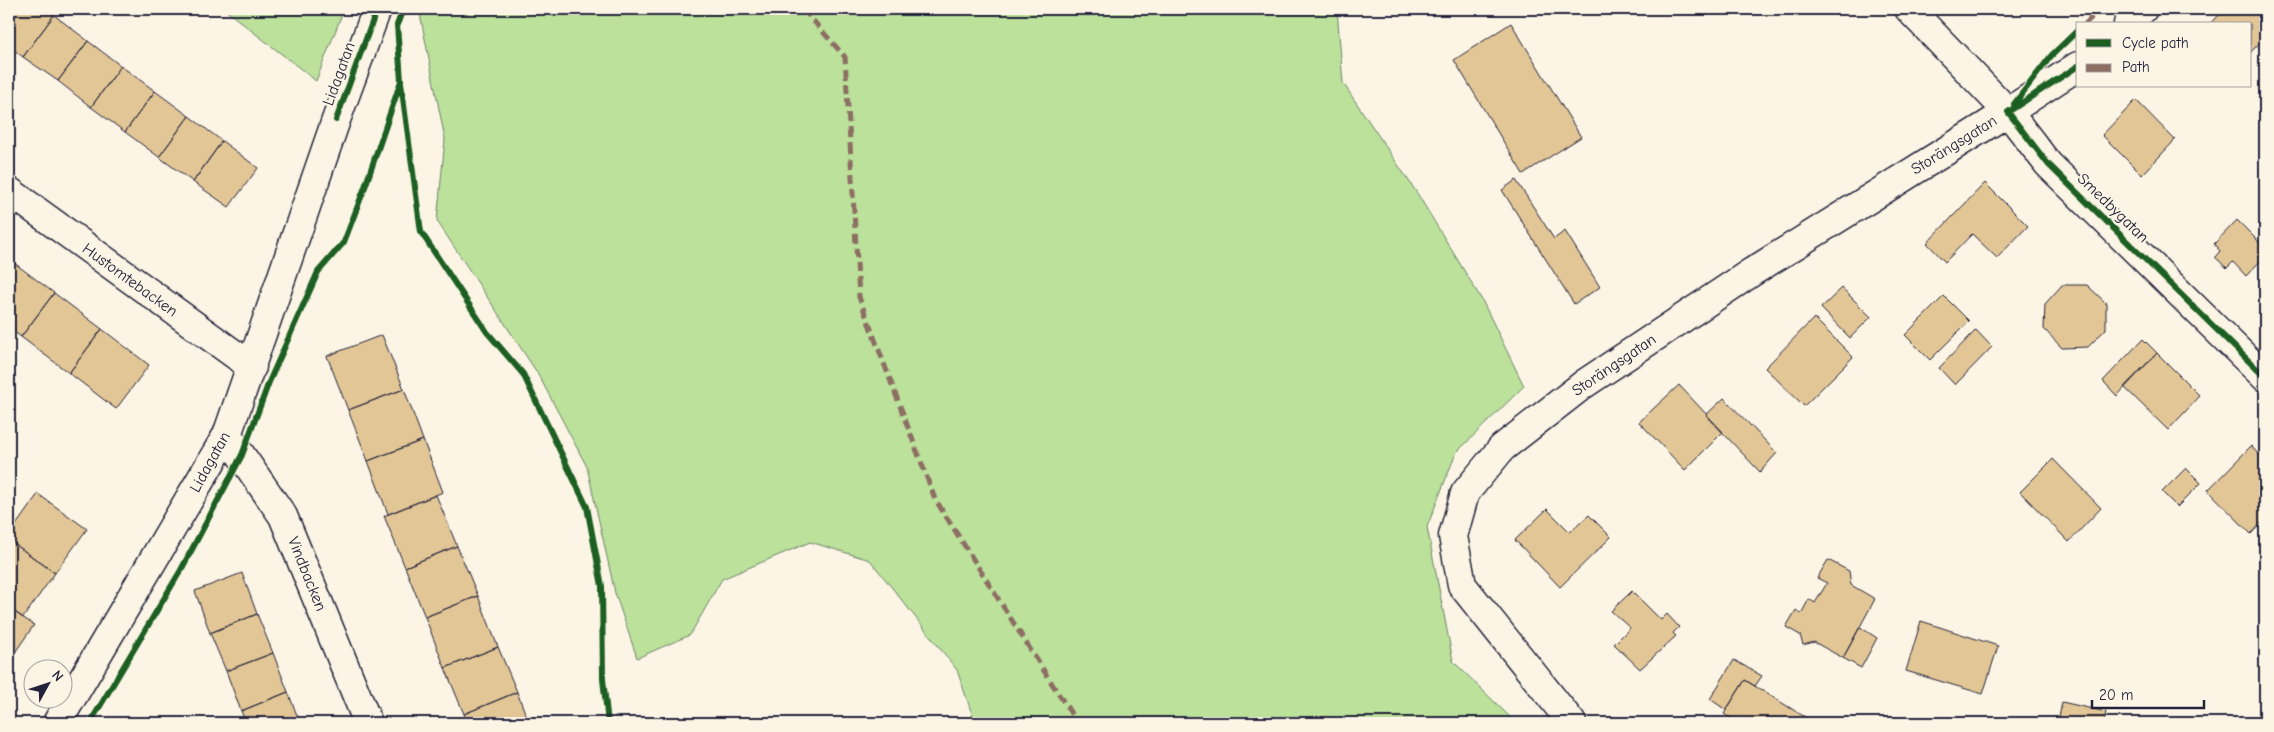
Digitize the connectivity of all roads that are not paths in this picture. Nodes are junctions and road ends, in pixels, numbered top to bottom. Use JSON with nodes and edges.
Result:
{"nodes":[{"id":1,"x":378,"y":9,"type":"edge"},
{"id":2,"x":1909,"y":9,"type":"edge"},
{"id":3,"x":2143,"y":9,"type":"edge"},
{"id":4,"x":2130,"y":22,"type":"edge"},
{"id":5,"x":2076,"y":67,"type":"edge"},
{"id":6,"x":2008,"y":112,"type":"junction"},
{"id":7,"x":9,"y":191,"type":"edge"},
{"id":8,"x":252,"y":367,"type":"junction"},
{"id":9,"x":2265,"y":377,"type":"edge"},
{"id":10,"x":227,"y":435,"type":"junction"},
{"id":11,"x":57,"y":723,"type":"edge"},
{"id":12,"x":368,"y":723,"type":"edge"},
{"id":13,"x":1572,"y":723,"type":"edge"}],
"edges":[{"from":1,"to":8,"type":"street","name":"Lidagatan"},
{"from":2,"to":6,"type":"street","name":"Smedbygatan"},
{"from":3,"to":4,"type":"street"},
{"from":5,"to":6,"type":"street"},
{"from":6,"to":9,"type":"street","name":"Smedbygatan"},
{"from":6,"to":13,"type":"street","name":"Storängsgatan"},
{"from":7,"to":8,"type":"street","name":"Hustomtebacken"},
{"from":8,"to":10,"type":"street","name":"Lidagatan"},
{"from":10,"to":11,"type":"street","name":"Lidagatan"},
{"from":10,"to":12,"type":"street","name":"Vindbacken"}]}
